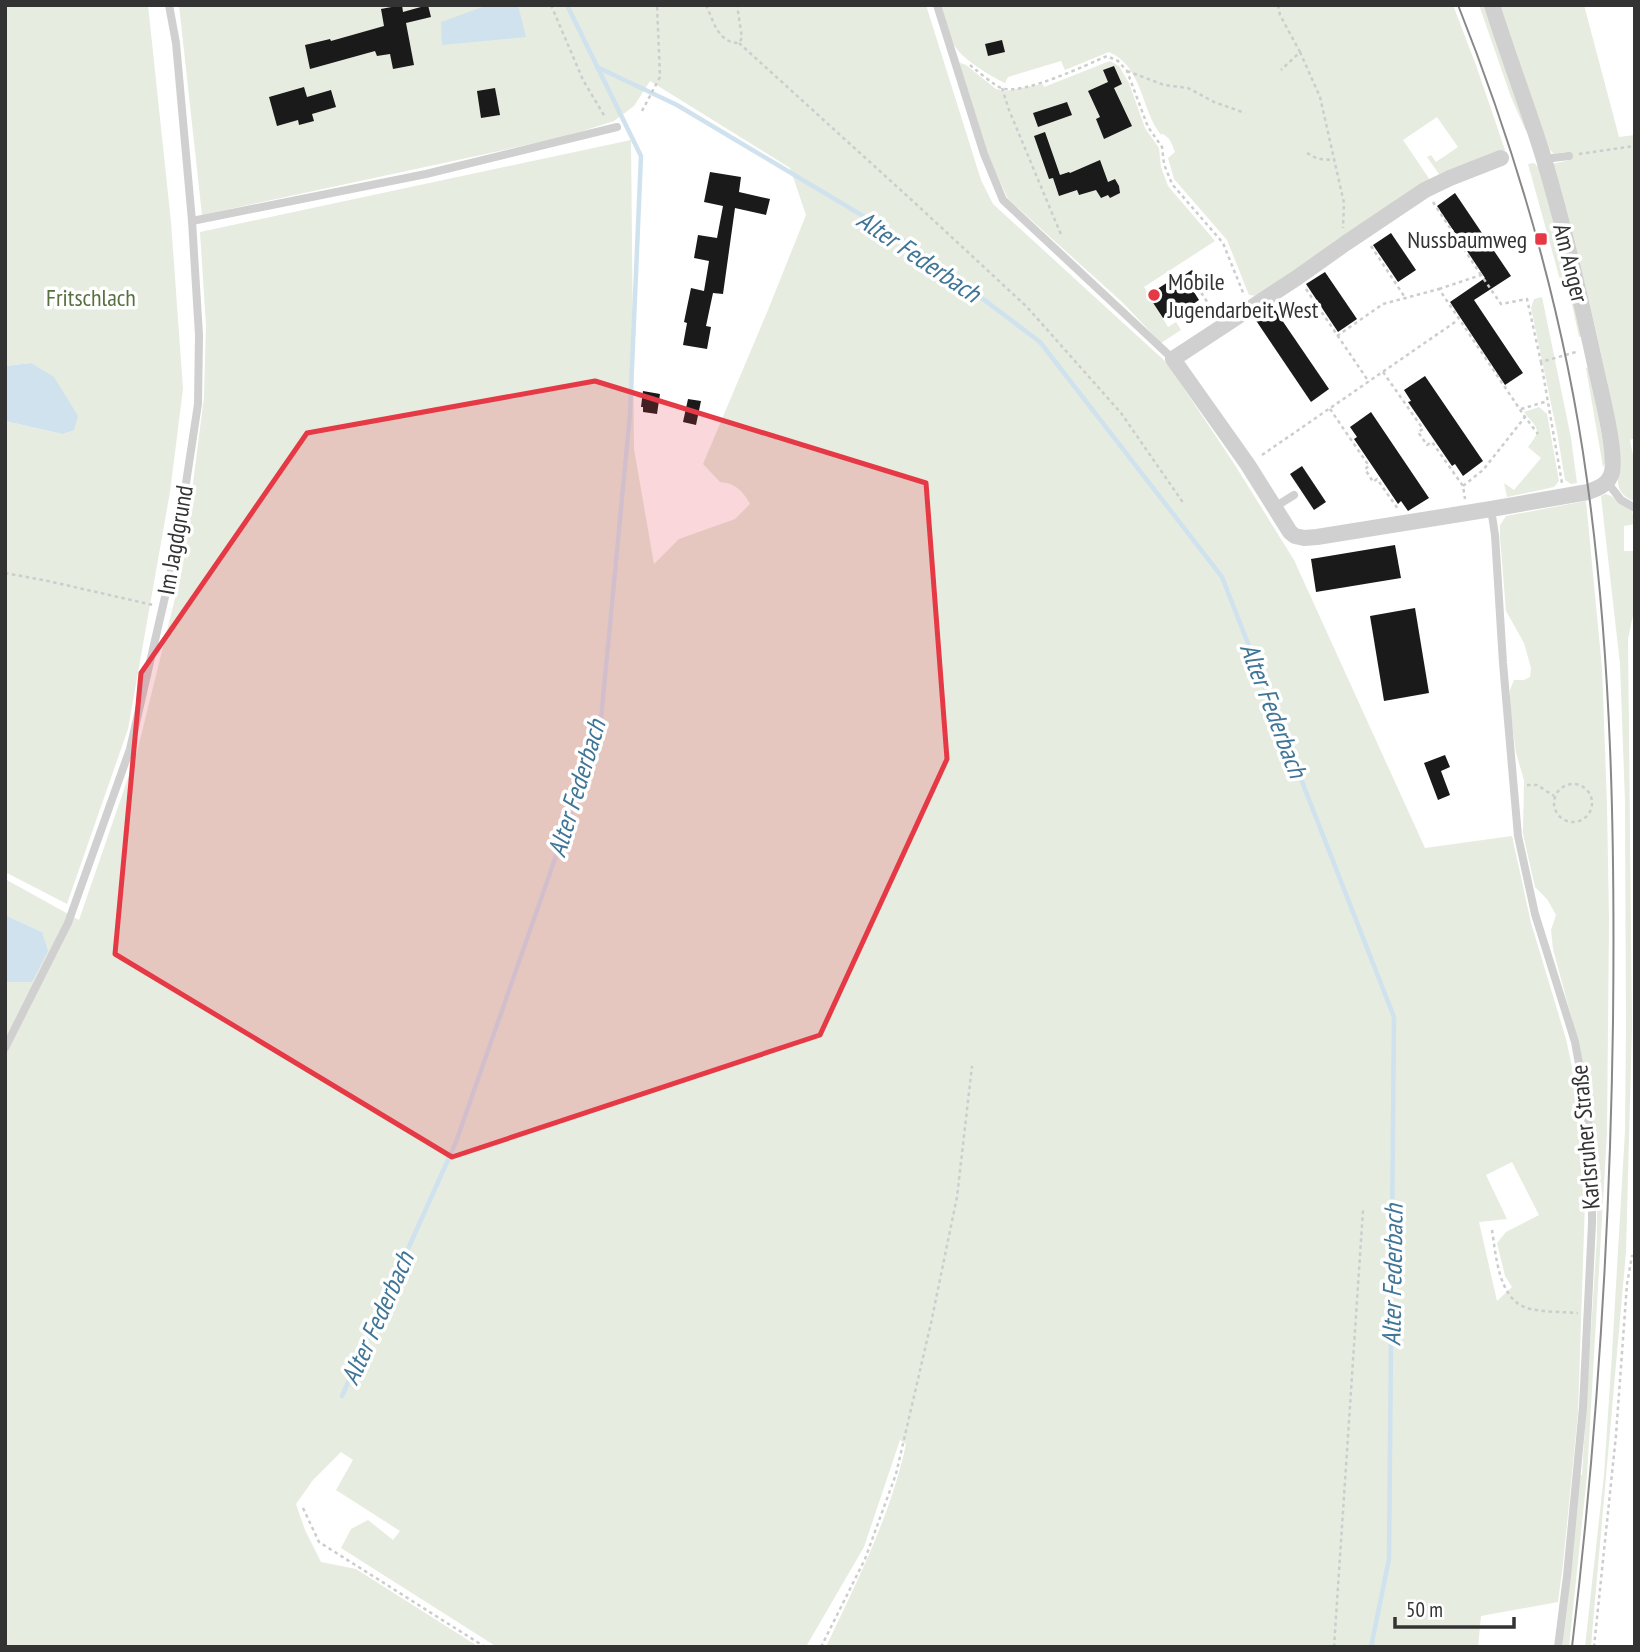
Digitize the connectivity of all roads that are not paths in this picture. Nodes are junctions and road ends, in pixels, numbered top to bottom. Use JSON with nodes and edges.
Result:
{"nodes":[{"id":1,"x":169,"y":5,"type":"edge"},
{"id":2,"x":937,"y":5,"type":"edge"},
{"id":3,"x":1492,"y":5,"type":"edge"},
{"id":4,"x":615,"y":128,"type":"road end"},
{"id":5,"x":1569,"y":156,"type":"road end"},
{"id":6,"x":1501,"y":158,"type":"dead end"},
{"id":7,"x":1544,"y":159,"type":"junction"},
{"id":8,"x":192,"y":221,"type":"junction"},
{"id":9,"x":1173,"y":359,"type":"junction"},
{"id":10,"x":1607,"y":482,"type":"junction"},
{"id":11,"x":1294,"y":495,"type":"dead end"},
{"id":12,"x":1275,"y":508,"type":"junction"},
{"id":13,"x":1635,"y":508,"type":"edge"},
{"id":14,"x":1491,"y":509,"type":"junction"},
{"id":15,"x":5,"y":1048,"type":"edge"},
{"id":16,"x":1558,"y":1647,"type":"edge"}],
"edges":[{"from":1,"to":8,"type":"lane","name":"Im Jagdgrund"},
{"from":2,"to":9,"type":"lane"},
{"from":3,"to":7,"type":"street","name":"Am Anger"},
{"from":4,"to":8,"type":"lane"},
{"from":5,"to":7,"type":"lane"},
{"from":6,"to":9,"type":"street"},
{"from":7,"to":10,"type":"street","name":"Am Anger"},
{"from":8,"to":15,"type":"lane","name":"Im Jagdgrund"},
{"from":9,"to":12,"type":"street"},
{"from":10,"to":13,"type":"lane"},
{"from":10,"to":14,"type":"street"},
{"from":11,"to":12,"type":"lane"},
{"from":12,"to":14,"type":"street"},
{"from":14,"to":16,"type":"lane","name":"Karlsruher Straße"}]}
